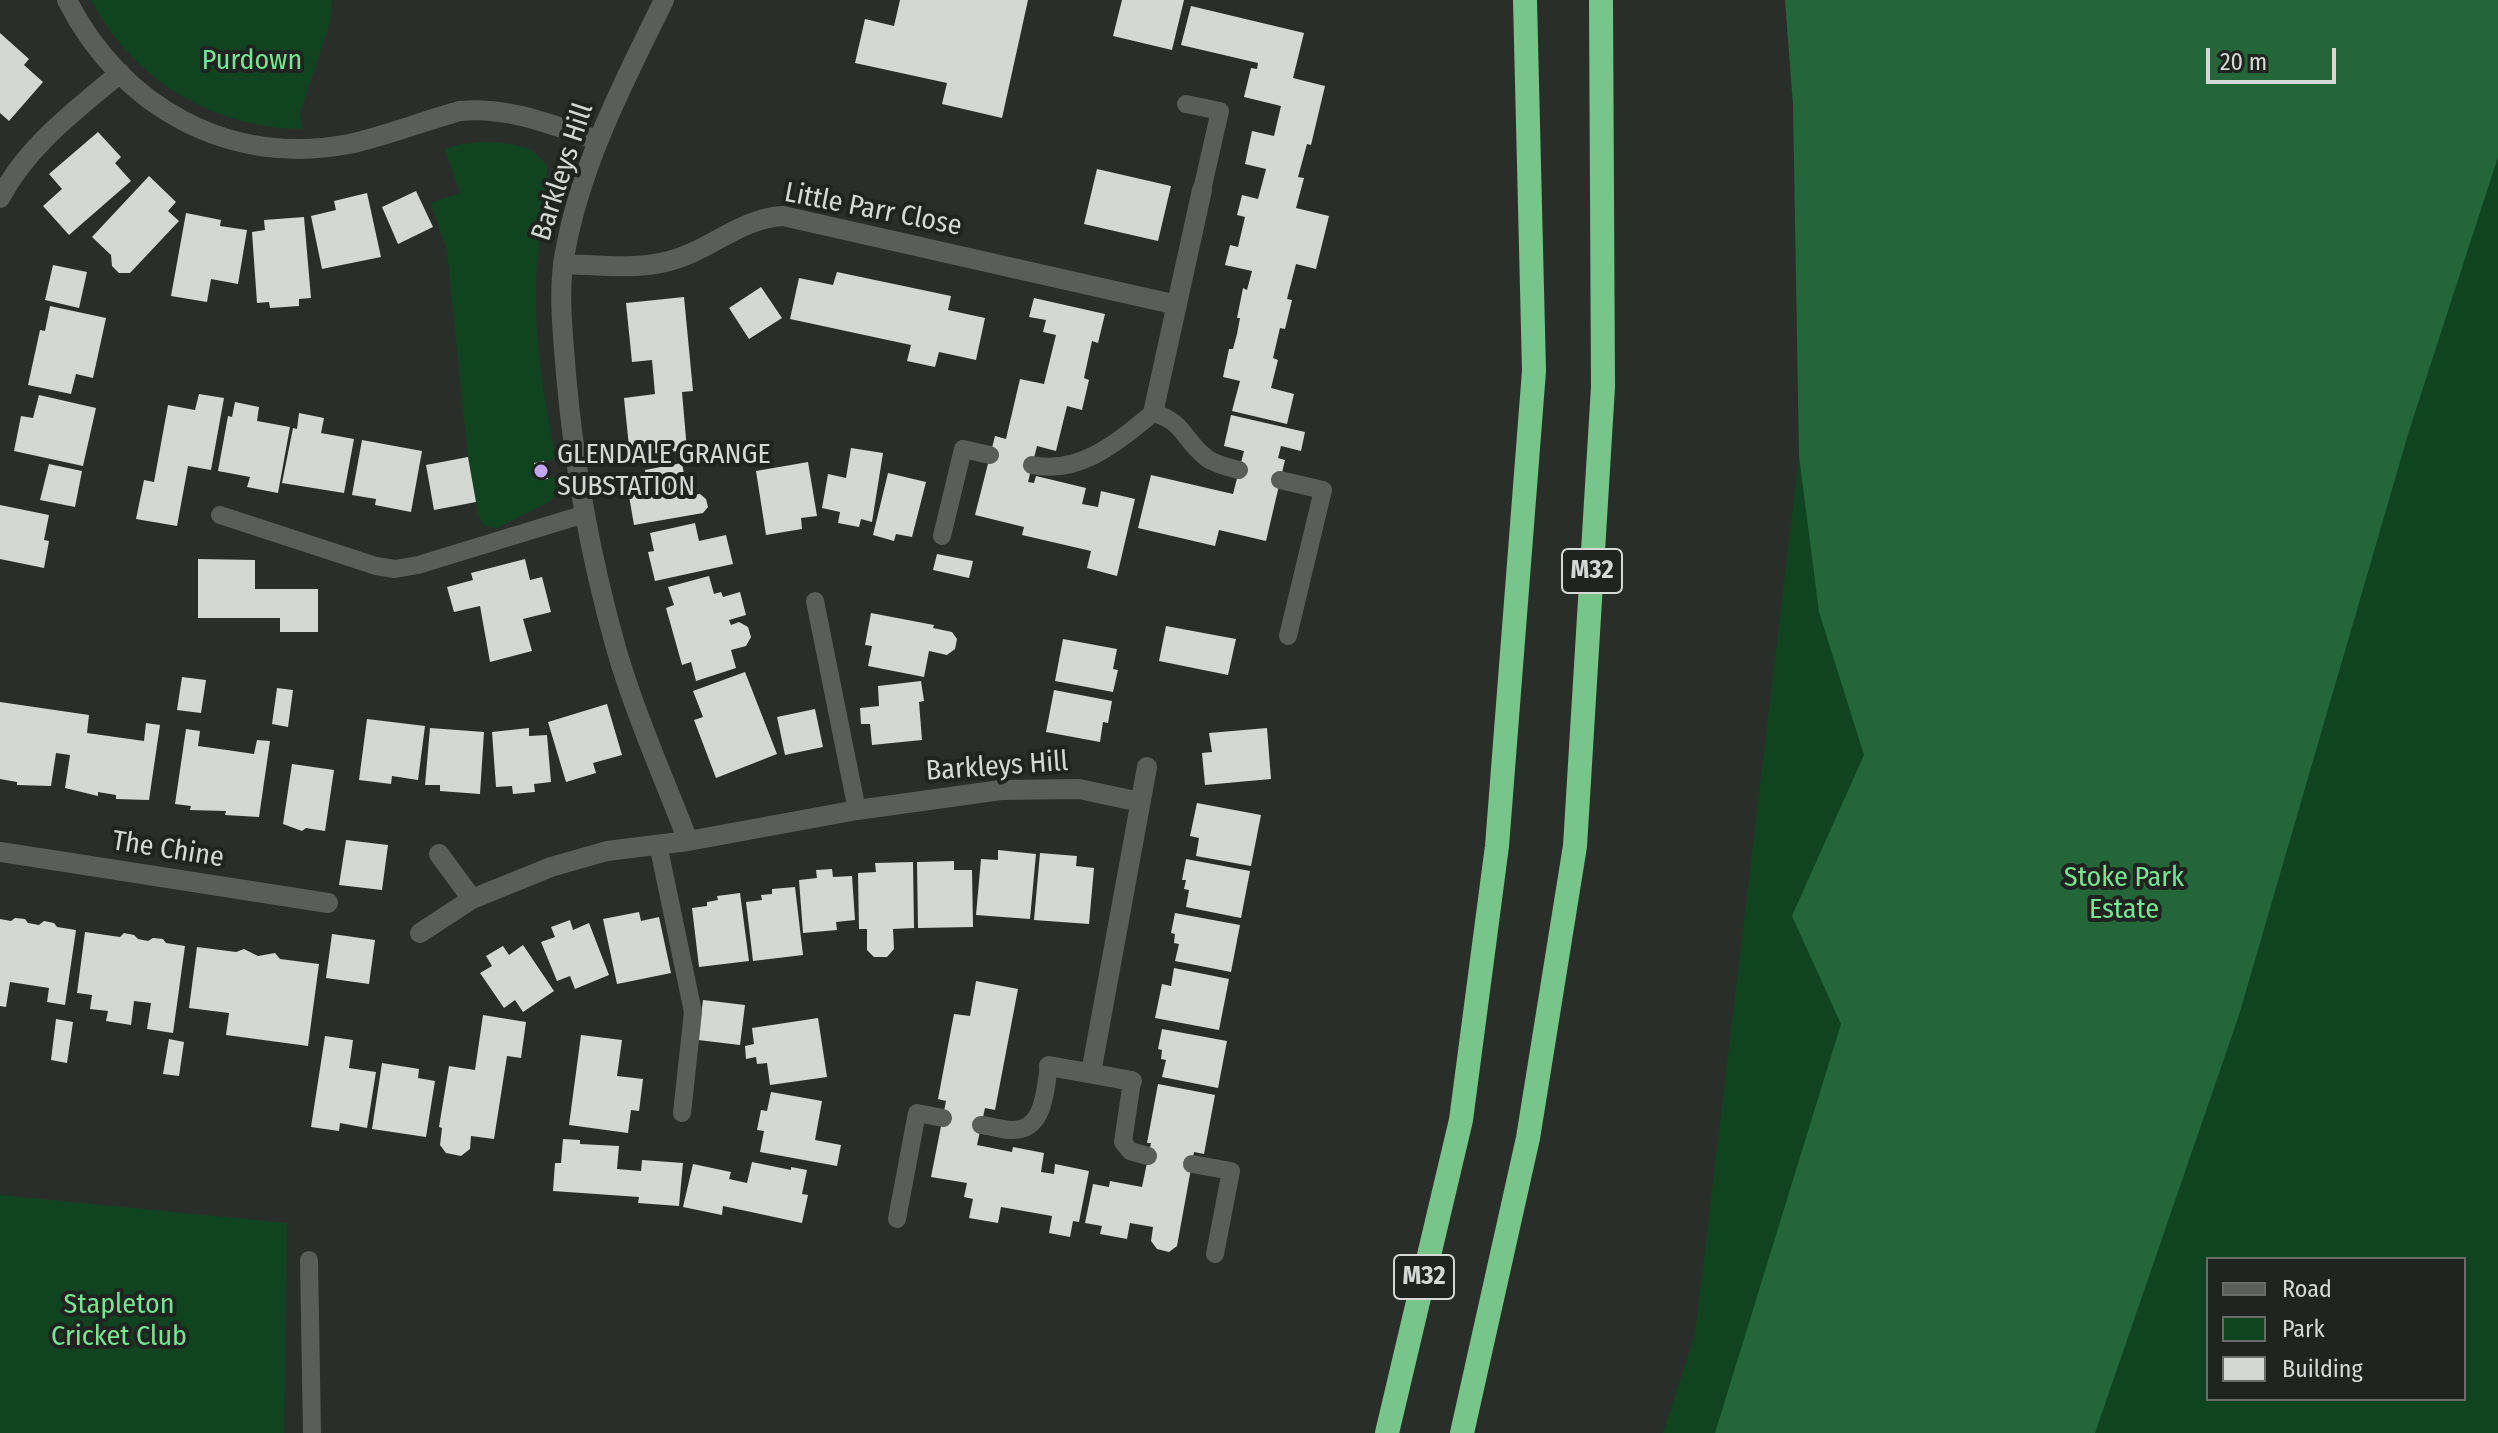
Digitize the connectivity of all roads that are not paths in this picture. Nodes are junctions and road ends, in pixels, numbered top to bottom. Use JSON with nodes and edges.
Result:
{"nodes":[{"id":1,"x":67,"y":0,"type":"edge"},
{"id":2,"x":664,"y":0,"type":"edge"},
{"id":3,"x":1525,"y":0,"type":"edge"},
{"id":4,"x":1601,"y":0,"type":"edge"},
{"id":5,"x":120,"y":73,"type":"junction"},
{"id":6,"x":1186,"y":104,"type":"dead end"},
{"id":7,"x":597,"y":140,"type":"junction"},
{"id":8,"x":1202,"y":190,"type":"joint"},
{"id":9,"x":0,"y":196,"type":"edge"},
{"id":10,"x":563,"y":264,"type":"junction"},
{"id":11,"x":1177,"y":305,"type":"junction"},
{"id":12,"x":1153,"y":413,"type":"junction"},
{"id":13,"x":990,"y":455,"type":"dead end"},
{"id":14,"x":1032,"y":465,"type":"dead end"},
{"id":15,"x":1239,"y":470,"type":"dead end"},
{"id":16,"x":1280,"y":480,"type":"dead end"},
{"id":17,"x":585,"y":514,"type":"junction"},
{"id":18,"x":220,"y":515,"type":"dead end"},
{"id":19,"x":942,"y":536,"type":"dead end"},
{"id":20,"x":815,"y":601,"type":"dead end"},
{"id":21,"x":1288,"y":636,"type":"dead end"},
{"id":22,"x":1147,"y":767,"type":"dead end"},
{"id":23,"x":1140,"y":802,"type":"junction"},
{"id":24,"x":857,"y":810,"type":"junction"},
{"id":25,"x":688,"y":841,"type":"junction"},
{"id":26,"x":658,"y":844,"type":"junction"},
{"id":27,"x":0,"y":852,"type":"edge"},
{"id":28,"x":439,"y":854,"type":"dead end"},
{"id":29,"x":472,"y":899,"type":"junction"},
{"id":30,"x":328,"y":903,"type":"dead end"},
{"id":31,"x":420,"y":933,"type":"dead end"},
{"id":32,"x":1049,"y":1066,"type":"joint"},
{"id":33,"x":1091,"y":1073,"type":"junction"},
{"id":34,"x":1132,"y":1081,"type":"joint"},
{"id":35,"x":682,"y":1113,"type":"dead end"},
{"id":36,"x":943,"y":1118,"type":"dead end"},
{"id":37,"x":981,"y":1125,"type":"dead end"},
{"id":38,"x":1148,"y":1156,"type":"dead end"},
{"id":39,"x":1192,"y":1164,"type":"dead end"},
{"id":40,"x":897,"y":1219,"type":"dead end"},
{"id":41,"x":1215,"y":1254,"type":"dead end"},
{"id":42,"x":309,"y":1260,"type":"dead end"},
{"id":43,"x":312,"y":1433,"type":"edge"},
{"id":44,"x":1387,"y":1433,"type":"edge"},
{"id":45,"x":1462,"y":1433,"type":"edge"}],
"edges":[{"from":1,"to":5,"type":"street"},
{"from":2,"to":7,"type":"street","name":"Barkleys Hill"},
{"from":3,"to":44,"type":"highway","number":"M32"},
{"from":4,"to":45,"type":"highway","number":"M32"},
{"from":5,"to":7,"type":"street"},
{"from":5,"to":9,"type":"street"},
{"from":6,"to":8,"type":"lane"},
{"from":7,"to":10,"type":"street","name":"Barkleys Hill"},
{"from":8,"to":11,"type":"street"},
{"from":10,"to":11,"type":"street","name":"Little Parr Close"},
{"from":10,"to":17,"type":"street","name":"Barkleys Hill"},
{"from":11,"to":12,"type":"street"},
{"from":12,"to":14,"type":"lane"},
{"from":12,"to":15,"type":"lane"},
{"from":13,"to":19,"type":"lane"},
{"from":16,"to":21,"type":"lane"},
{"from":17,"to":18,"type":"lane"},
{"from":17,"to":25,"type":"street","name":"Barkleys Hill"},
{"from":20,"to":24,"type":"lane"},
{"from":22,"to":23,"type":"street"},
{"from":23,"to":24,"type":"street","name":"Barkleys Hill"},
{"from":23,"to":33,"type":"street"},
{"from":24,"to":25,"type":"street","name":"Barkleys Hill"},
{"from":25,"to":26,"type":"street","name":"Barkleys Hill"},
{"from":26,"to":29,"type":"street","name":"Barkleys Hill"},
{"from":26,"to":35,"type":"lane"},
{"from":27,"to":30,"type":"street","name":"The Chine"},
{"from":28,"to":29,"type":"street"},
{"from":29,"to":31,"type":"street","name":"Barkleys Hill"},
{"from":32,"to":33,"type":"street"},
{"from":32,"to":37,"type":"lane"},
{"from":33,"to":34,"type":"street"},
{"from":34,"to":38,"type":"lane"},
{"from":36,"to":40,"type":"lane"},
{"from":39,"to":41,"type":"lane"},
{"from":42,"to":43,"type":"lane"}]}
